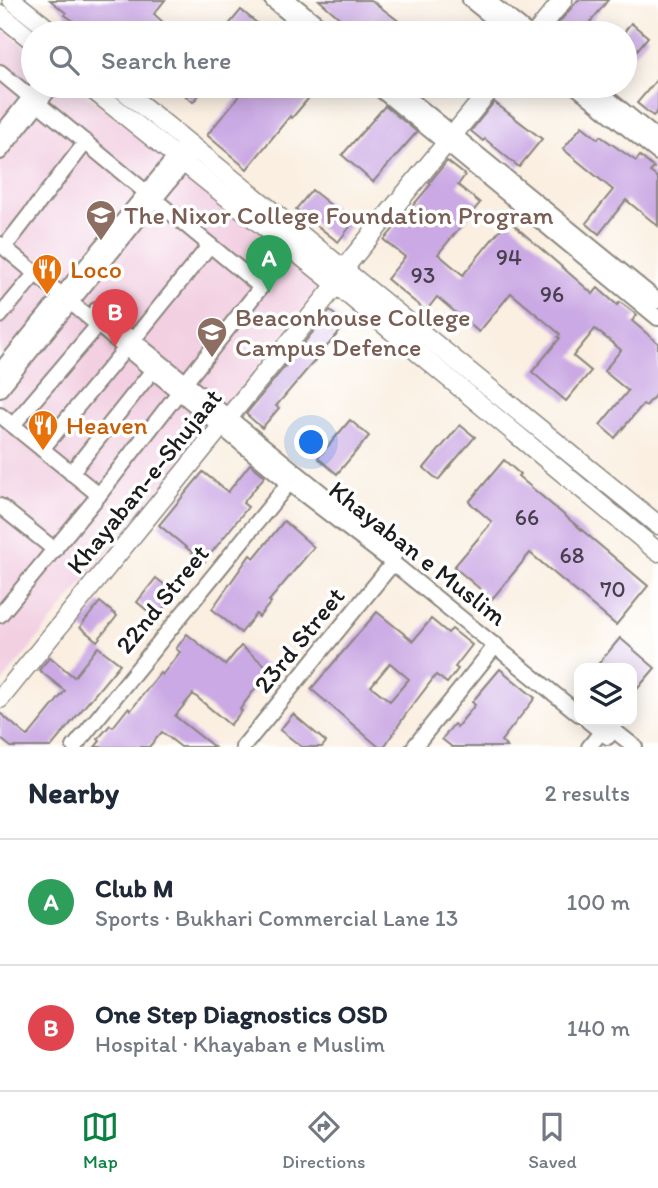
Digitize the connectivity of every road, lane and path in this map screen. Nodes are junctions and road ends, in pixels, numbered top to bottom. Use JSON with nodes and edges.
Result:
{"nodes":[{"id":1,"x":12,"y":0,"type":"edge"},
{"id":2,"x":272,"y":0,"type":"edge"},
{"id":3,"x":288,"y":0,"type":"edge"},
{"id":4,"x":470,"y":0,"type":"edge"},
{"id":5,"x":487,"y":0,"type":"edge"},
{"id":6,"x":563,"y":0,"type":"edge"},
{"id":7,"x":0,"y":14,"type":"edge"},
{"id":8,"x":39,"y":21,"type":"edge"},
{"id":9,"x":297,"y":21,"type":"edge"},
{"id":10,"x":314,"y":21,"type":"edge"},
{"id":11,"x":496,"y":21,"type":"edge"},
{"id":12,"x":513,"y":21,"type":"edge"},
{"id":13,"x":546,"y":21,"type":"edge"},
{"id":14,"x":21,"y":31,"type":"edge"},
{"id":15,"x":0,"y":72,"type":"edge"},
{"id":16,"x":21,"y":85,"type":"edge"},
{"id":17,"x":33,"y":98,"type":"edge"},
{"id":18,"x":34,"y":98,"type":"edge"},
{"id":19,"x":39,"y":98,"type":"edge"},
{"id":20,"x":106,"y":98,"type":"edge"},
{"id":21,"x":130,"y":98,"type":"edge"},
{"id":22,"x":393,"y":98,"type":"edge"},
{"id":23,"x":407,"y":98,"type":"edge"},
{"id":24,"x":483,"y":98,"type":"edge"},
{"id":25,"x":590,"y":98,"type":"edge"},
{"id":26,"x":608,"y":98,"type":"edge"},
{"id":27,"x":0,"y":135,"type":"edge"},
{"id":28,"x":450,"y":139,"type":"junction"},
{"id":29,"x":658,"y":139,"type":"edge"},
{"id":30,"x":86,"y":142,"type":"junction"},
{"id":31,"x":0,"y":152,"type":"edge"},
{"id":32,"x":186,"y":152,"type":"junction"},
{"id":33,"x":658,"y":153,"type":"edge"},
{"id":34,"x":151,"y":195,"type":"junction"},
{"id":35,"x":3,"y":243,"type":"edge"},
{"id":36,"x":210,"y":245,"type":"junction"},
{"id":37,"x":36,"y":273,"type":"junction"},
{"id":38,"x":339,"y":274,"type":"junction"},
{"id":39,"x":70,"y":295,"type":"junction"},
{"id":40,"x":656,"y":306,"type":"edge"},
{"id":41,"x":0,"y":316,"type":"edge"},
{"id":42,"x":99,"y":325,"type":"junction"},
{"id":43,"x":130,"y":344,"type":"junction"},
{"id":44,"x":153,"y":370,"type":"junction"},
{"id":45,"x":0,"y":371,"type":"edge"},
{"id":46,"x":182,"y":388,"type":"junction"},
{"id":47,"x":0,"y":389,"type":"edge"},
{"id":48,"x":0,"y":415,"type":"edge"},
{"id":49,"x":221,"y":420,"type":"junction"},
{"id":50,"x":13,"y":425,"type":"junction"},
{"id":51,"x":42,"y":449,"type":"junction"},
{"id":52,"x":71,"y":472,"type":"junction"},
{"id":53,"x":289,"y":482,"type":"junction"},
{"id":54,"x":99,"y":495,"type":"junction"},
{"id":55,"x":0,"y":506,"type":"edge"},
{"id":56,"x":658,"y":525,"type":"edge"},
{"id":57,"x":55,"y":550,"type":"junction"},
{"id":58,"x":658,"y":552,"type":"edge"},
{"id":59,"x":393,"y":563,"type":"junction"},
{"id":60,"x":449,"y":602,"type":"junction"},
{"id":61,"x":0,"y":615,"type":"edge"},
{"id":62,"x":496,"y":645,"type":"junction"},
{"id":63,"x":0,"y":680,"type":"edge"},
{"id":64,"x":574,"y":698,"type":"edge"},
{"id":65,"x":0,"y":699,"type":"edge"},
{"id":66,"x":574,"y":710,"type":"edge"},
{"id":67,"x":602,"y":726,"type":"edge"},
{"id":68,"x":74,"y":747,"type":"edge"},
{"id":69,"x":243,"y":747,"type":"edge"},
{"id":70,"x":414,"y":747,"type":"edge"},
{"id":71,"x":589,"y":747,"type":"edge"},
{"id":72,"x":620,"y":747,"type":"edge"},
{"id":73,"x":635,"y":747,"type":"edge"}],
"edges":[{"from":1,"to":8,"type":"main road"},
{"from":2,"to":9,"type":"street"},
{"from":3,"to":10,"type":"street"},
{"from":4,"to":11,"type":"street"},
{"from":5,"to":12,"type":"street"},
{"from":6,"to":13,"type":"main road"},
{"from":7,"to":14,"type":"main road"},
{"from":15,"to":16,"type":"street"},
{"from":17,"to":27,"type":"street"},
{"from":18,"to":31,"type":"street"},
{"from":19,"to":30,"type":"street"},
{"from":20,"to":32,"type":"main road"},
{"from":21,"to":32,"type":"main road"},
{"from":22,"to":28,"type":"street"},
{"from":23,"to":28,"type":"street"},
{"from":24,"to":28,"type":"main road","name":"Khayaban-e-Shujaat"},
{"from":25,"to":33,"type":"street"},
{"from":26,"to":29,"type":"street"},
{"from":28,"to":38,"type":"main road","name":"Khayaban-e-Shujaat"},
{"from":28,"to":40,"type":"street"},
{"from":30,"to":34,"type":"street"},
{"from":30,"to":35,"type":"street"},
{"from":32,"to":34,"type":"street"},
{"from":32,"to":38,"type":"main road"},
{"from":34,"to":36,"type":"street"},
{"from":34,"to":39,"type":"street"},
{"from":35,"to":37,"type":"street","name":"Khayaban e Muslim"},
{"from":35,"to":39,"type":"street","name":"Khayaban e Muslim"},
{"from":36,"to":43,"type":"street"},
{"from":36,"to":46,"type":"street"},
{"from":37,"to":39,"type":"street","name":"Khayaban e Muslim"},
{"from":37,"to":41,"type":"street"},
{"from":38,"to":49,"type":"main road","name":"Khayaban-e-Shujaat"},
{"from":38,"to":56,"type":"main road"},
{"from":38,"to":58,"type":"main road"},
{"from":39,"to":42,"type":"street","name":"Khayaban e Muslim"},
{"from":39,"to":43,"type":"street","name":"Khayaban e Muslim"},
{"from":39,"to":45,"type":"street"},
{"from":39,"to":47,"type":"street"},
{"from":42,"to":43,"type":"street","name":"Khayaban e Muslim"},
{"from":42,"to":50,"type":"street"},
{"from":43,"to":44,"type":"street","name":"Khayaban e Muslim"},
{"from":43,"to":46,"type":"street","name":"Khayaban e Muslim"},
{"from":43,"to":51,"type":"street"},
{"from":44,"to":46,"type":"street","name":"Khayaban e Muslim"},
{"from":44,"to":52,"type":"street"},
{"from":46,"to":49,"type":"street","name":"Khayaban e Muslim"},
{"from":46,"to":54,"type":"street"},
{"from":48,"to":50,"type":"street"},
{"from":49,"to":53,"type":"street","name":"Khayaban e Muslim"},
{"from":49,"to":60,"type":"street","name":"Khayaban e Muslim"},
{"from":49,"to":63,"type":"main road","name":"Khayaban-e-Shujaat"},
{"from":49,"to":65,"type":"main road","name":"Khayaban-e-Shujaat"},
{"from":50,"to":51,"type":"street"},
{"from":51,"to":52,"type":"street"},
{"from":52,"to":54,"type":"street"},
{"from":53,"to":59,"type":"street","name":"Khayaban e Muslim"},
{"from":53,"to":68,"type":"street","name":"22nd Street"},
{"from":54,"to":57,"type":"street"},
{"from":55,"to":57,"type":"street"},
{"from":57,"to":61,"type":"street"},
{"from":59,"to":60,"type":"street","name":"Khayaban e Muslim"},
{"from":59,"to":69,"type":"street","name":"23rd Street"},
{"from":60,"to":62,"type":"street","name":"Khayaban e Muslim"},
{"from":60,"to":64,"type":"street","name":"Khayaban e Muslim"},
{"from":62,"to":66,"type":"street","name":"Khayaban e Muslim"},
{"from":62,"to":70,"type":"street"},
{"from":67,"to":71,"type":"street"},
{"from":67,"to":72,"type":"street"},
{"from":67,"to":73,"type":"street"}]}
